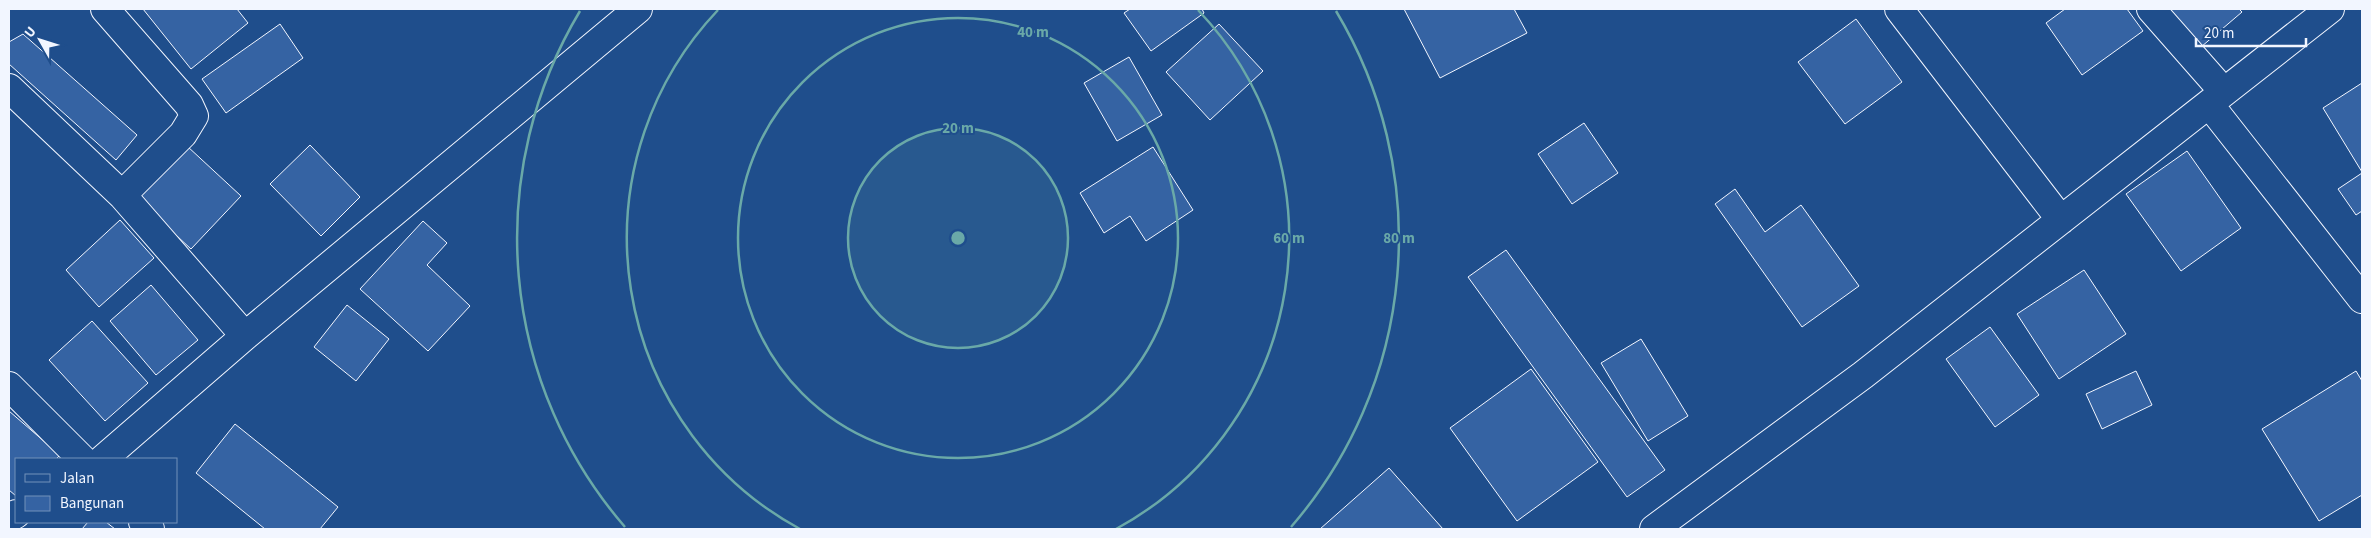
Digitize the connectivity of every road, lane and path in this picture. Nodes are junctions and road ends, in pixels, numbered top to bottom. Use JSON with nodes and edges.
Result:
{"nodes":[{"id":1,"x":105,"y":9,"type":"edge"},
{"id":2,"x":638,"y":9,"type":"edge"},
{"id":3,"x":1898,"y":9,"type":"edge"},
{"id":4,"x":2152,"y":9,"type":"edge"},
{"id":5,"x":2330,"y":9,"type":"edge"},
{"id":6,"x":9,"y":88,"type":"edge"},
{"id":7,"x":2217,"y":98,"type":"junction"},
{"id":8,"x":122,"y":195,"type":"junction"},
{"id":9,"x":2060,"y":220,"type":"junction"},
{"id":10,"x":2362,"y":299,"type":"edge"},
{"id":11,"x":245,"y":336,"type":"junction"},
{"id":12,"x":9,"y":386,"type":"edge"},
{"id":13,"x":81,"y":458,"type":"edge"},
{"id":14,"x":104,"y":458,"type":"edge"},
{"id":15,"x":1654,"y":529,"type":"edge"}],
"edges":[{"from":1,"to":8,"type":"street"},
{"from":2,"to":11,"type":"street"},
{"from":3,"to":9,"type":"street"},
{"from":4,"to":7,"type":"street"},
{"from":5,"to":7,"type":"street"},
{"from":6,"to":8,"type":"street"},
{"from":7,"to":9,"type":"street"},
{"from":7,"to":10,"type":"street"},
{"from":8,"to":11,"type":"street"},
{"from":9,"to":15,"type":"street"},
{"from":11,"to":14,"type":"street"},
{"from":12,"to":13,"type":"street"}]}
